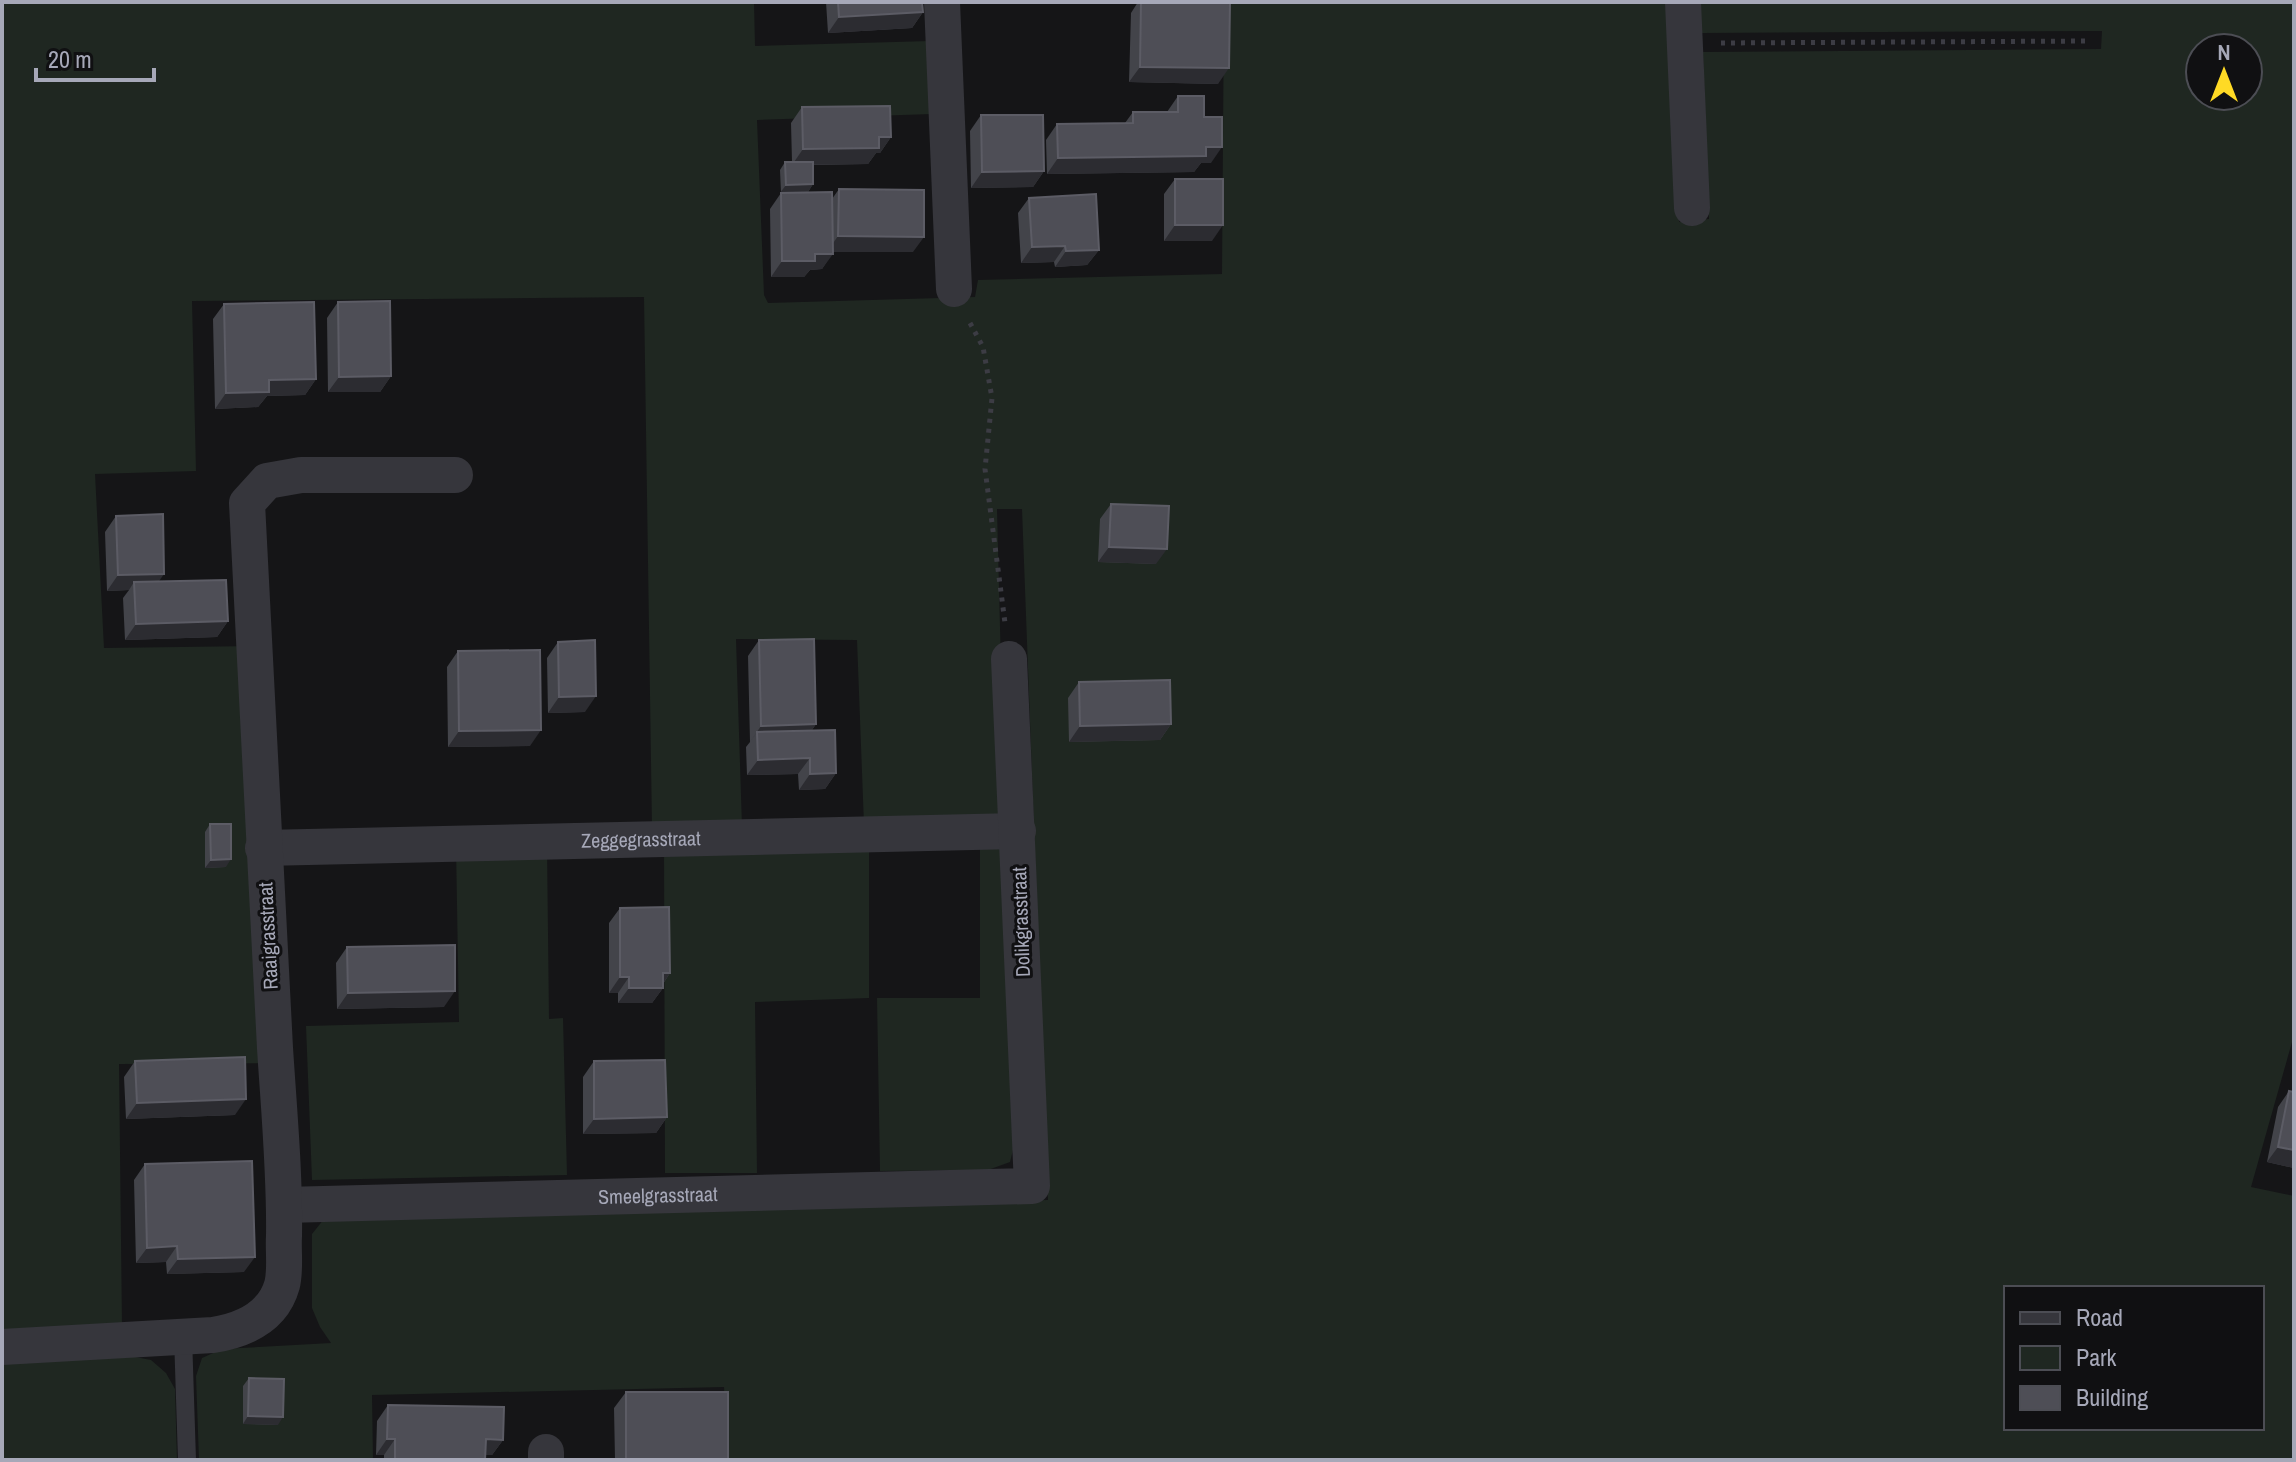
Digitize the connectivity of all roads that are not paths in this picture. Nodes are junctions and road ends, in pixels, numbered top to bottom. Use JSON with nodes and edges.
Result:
{"nodes":[{"id":1,"x":942,"y":2,"type":"edge"},
{"id":2,"x":1683,"y":2,"type":"edge"},
{"id":3,"x":1692,"y":208,"type":"dead end"},
{"id":4,"x":954,"y":289,"type":"road end"},
{"id":5,"x":455,"y":475,"type":"dead end"},
{"id":6,"x":1009,"y":659,"type":"road end"},
{"id":7,"x":1018,"y":831,"type":"junction"},
{"id":8,"x":263,"y":848,"type":"junction"},
{"id":9,"x":1032,"y":1186,"type":"joint"},
{"id":10,"x":284,"y":1205,"type":"junction"},
{"id":11,"x":183,"y":1336,"type":"junction"},
{"id":12,"x":2,"y":1347,"type":"edge"},
{"id":13,"x":187,"y":1460,"type":"edge"}],
"edges":[{"from":1,"to":4,"type":"street"},
{"from":2,"to":3,"type":"street"},
{"from":5,"to":8,"type":"street","name":"Raaigrasstraat"},
{"from":6,"to":7,"type":"street","name":"Dolikgrasstraat"},
{"from":7,"to":8,"type":"street","name":"Zeggegrasstraat"},
{"from":7,"to":9,"type":"street","name":"Dolikgrasstraat"},
{"from":8,"to":10,"type":"street","name":"Raaigrasstraat"},
{"from":9,"to":10,"type":"street","name":"Smeelgrasstraat"},
{"from":10,"to":11,"type":"street","name":"Raaigrasstraat"},
{"from":11,"to":12,"type":"street","name":"Raaigrasstraat"},
{"from":11,"to":13,"type":"lane"}]}
